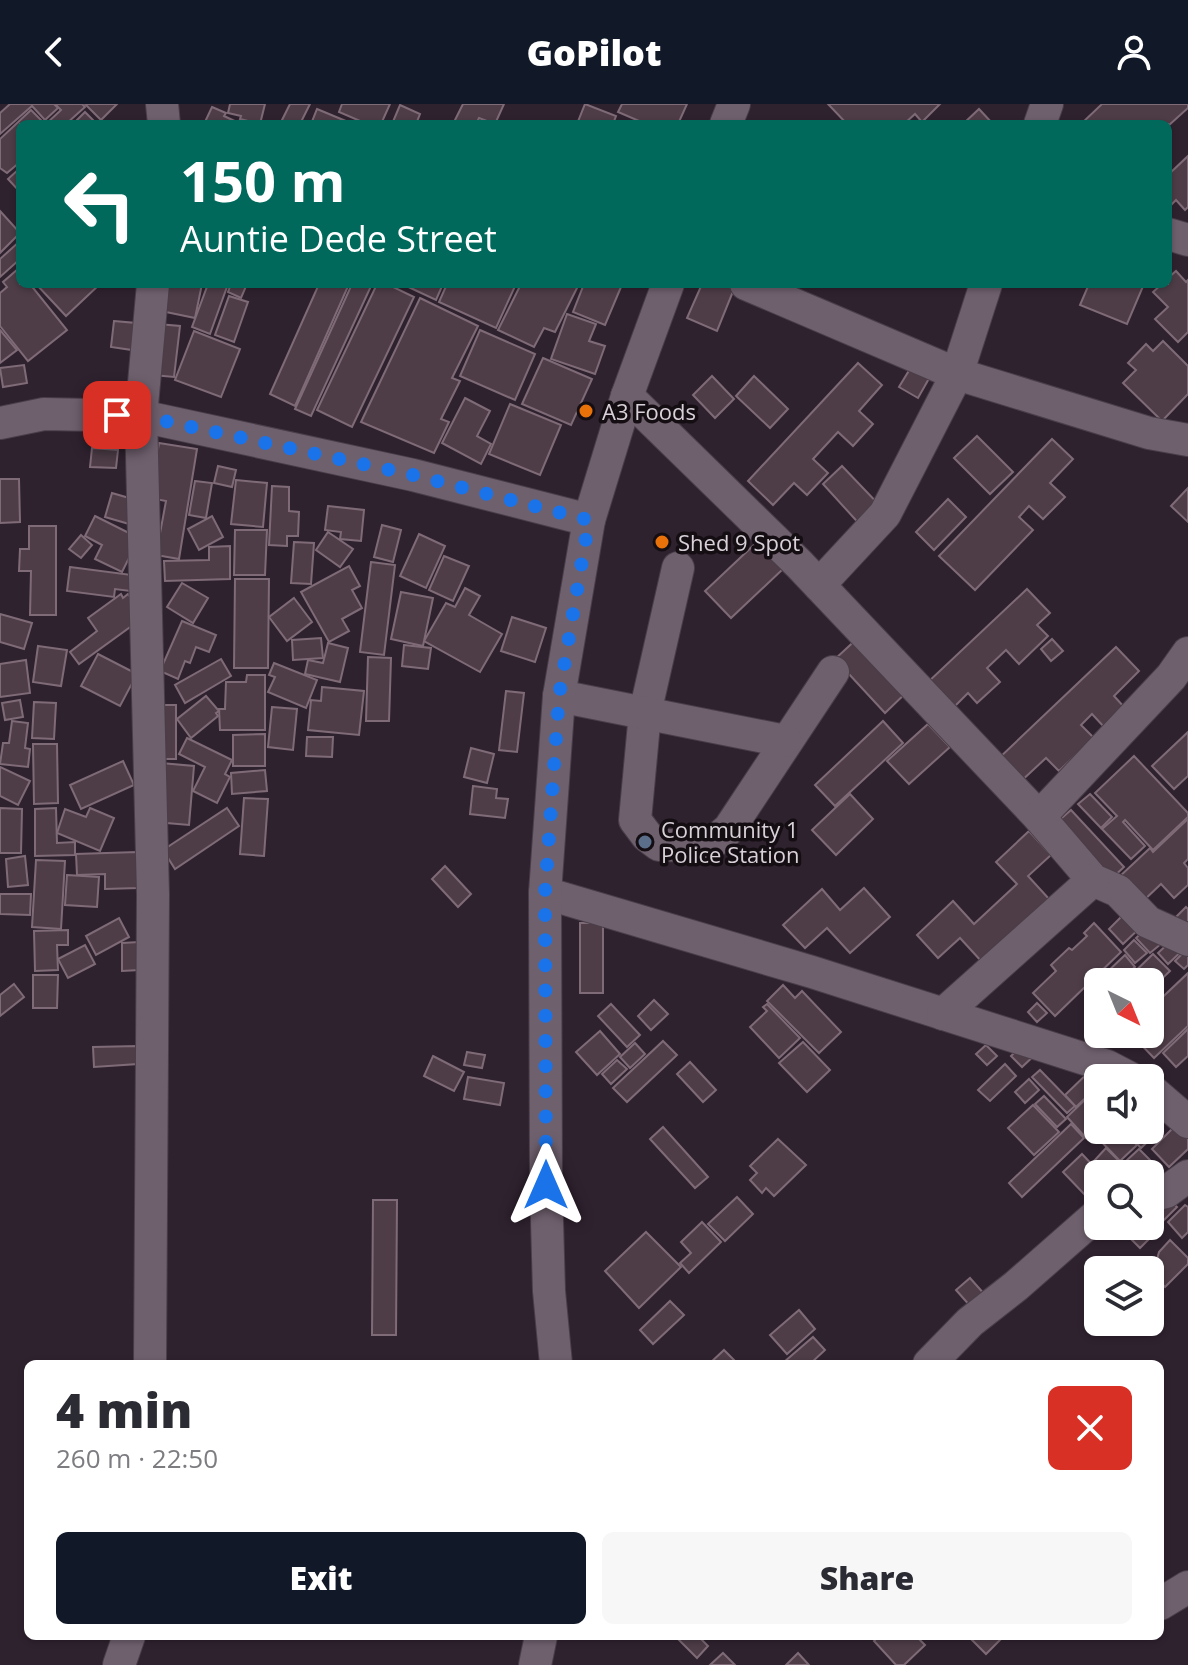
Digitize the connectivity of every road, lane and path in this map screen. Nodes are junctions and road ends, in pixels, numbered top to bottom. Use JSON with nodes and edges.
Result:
{"nodes":[{"id":1,"x":153,"y":288,"type":"edge"},
{"id":2,"x":667,"y":288,"type":"edge"},
{"id":3,"x":755,"y":288,"type":"edge"},
{"id":4,"x":985,"y":288,"type":"edge"},
{"id":5,"x":957,"y":374,"type":"junction"},
{"id":6,"x":627,"y":396,"type":"junction"},
{"id":7,"x":141,"y":416,"type":"junction"},
{"id":8,"x":0,"y":423,"type":"edge"},
{"id":9,"x":1188,"y":440,"type":"edge"},
{"id":10,"x":589,"y":520,"type":"junction"},
{"id":11,"x":678,"y":568,"type":"dead end"},
{"id":12,"x":819,"y":585,"type":"junction"},
{"id":13,"x":1188,"y":653,"type":"edge"},
{"id":14,"x":833,"y":672,"type":"dead end"},
{"id":15,"x":559,"y":696,"type":"junction"},
{"id":16,"x":645,"y":713,"type":"junction"},
{"id":17,"x":785,"y":741,"type":"junction"},
{"id":18,"x":1039,"y":817,"type":"junction"},
{"id":19,"x":1093,"y":880,"type":"junction"},
{"id":20,"x":545,"y":893,"type":"junction"},
{"id":21,"x":1188,"y":940,"type":"edge"},
{"id":22,"x":943,"y":1014,"type":"junction"},
{"id":23,"x":1101,"y":1064,"type":"edge"},
{"id":24,"x":1164,"y":1101,"type":"edge"},
{"id":25,"x":1188,"y":1122,"type":"edge"},
{"id":26,"x":1188,"y":1176,"type":"edge"},
{"id":27,"x":1164,"y":1192,"type":"edge"},
{"id":28,"x":1084,"y":1226,"type":"edge"},
{"id":29,"x":150,"y":1360,"type":"edge"},
{"id":30,"x":556,"y":1360,"type":"edge"},
{"id":31,"x":933,"y":1360,"type":"edge"},
{"id":32,"x":1188,"y":1587,"type":"edge"},
{"id":33,"x":1164,"y":1602,"type":"edge"},
{"id":34,"x":128,"y":1640,"type":"edge"},
{"id":35,"x":540,"y":1640,"type":"edge"},
{"id":36,"x":119,"y":1665,"type":"edge"},
{"id":37,"x":535,"y":1665,"type":"edge"}],
"edges":[{"from":1,"to":7,"type":"street"},
{"from":2,"to":6,"type":"street"},
{"from":3,"to":5,"type":"street"},
{"from":4,"to":5,"type":"street"},
{"from":5,"to":9,"type":"street"},
{"from":5,"to":12,"type":"street"},
{"from":6,"to":10,"type":"street"},
{"from":6,"to":12,"type":"street"},
{"from":7,"to":8,"type":"street"},
{"from":7,"to":10,"type":"street"},
{"from":7,"to":29,"type":"street"},
{"from":10,"to":15,"type":"street"},
{"from":11,"to":16,"type":"street"},
{"from":12,"to":18,"type":"street"},
{"from":13,"to":18,"type":"street"},
{"from":14,"to":17,"type":"street"},
{"from":15,"to":16,"type":"street"},
{"from":15,"to":20,"type":"street"},
{"from":16,"to":17,"type":"street"},
{"from":16,"to":17,"type":"street"},
{"from":18,"to":19,"type":"street"},
{"from":19,"to":21,"type":"street"},
{"from":19,"to":22,"type":"street"},
{"from":20,"to":22,"type":"street"},
{"from":20,"to":30,"type":"street"},
{"from":22,"to":23,"type":"street"},
{"from":24,"to":25,"type":"street"},
{"from":26,"to":27,"type":"street"},
{"from":28,"to":31,"type":"street"},
{"from":32,"to":33,"type":"street"},
{"from":34,"to":36,"type":"street"},
{"from":35,"to":37,"type":"street"}]}
